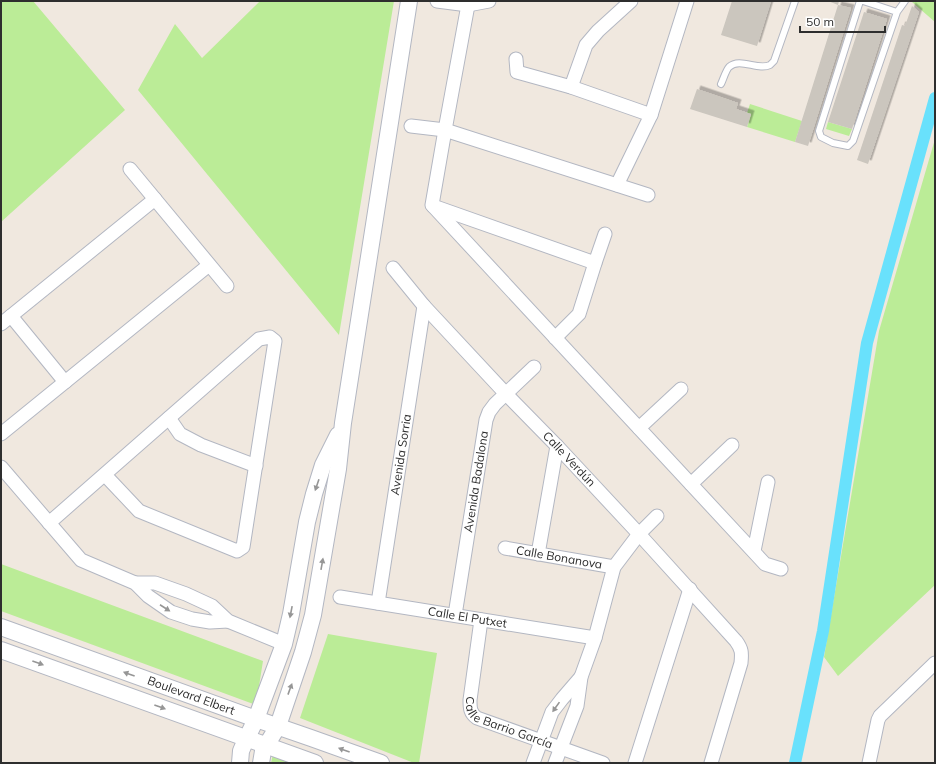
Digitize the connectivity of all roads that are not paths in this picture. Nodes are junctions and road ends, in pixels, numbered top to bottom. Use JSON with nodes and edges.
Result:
{"nodes":[{"id":1,"x":409,"y":1,"type":"edge"},
{"id":2,"x":437,"y":1,"type":"edge"},
{"id":3,"x":488,"y":1,"type":"edge"},
{"id":4,"x":631,"y":1,"type":"edge"},
{"id":5,"x":687,"y":1,"type":"edge"},
{"id":6,"x":795,"y":1,"type":"edge"},
{"id":7,"x":860,"y":1,"type":"edge"},
{"id":8,"x":863,"y":1,"type":"edge"},
{"id":9,"x":905,"y":1,"type":"edge"},
{"id":10,"x":468,"y":3,"type":"edge"},
{"id":11,"x":897,"y":12,"type":"junction"},
{"id":12,"x":516,"y":59,"type":"dead end"},
{"id":13,"x":720,"y":84,"type":"dead end"},
{"id":14,"x":571,"y":87,"type":"junction"},
{"id":15,"x":651,"y":115,"type":"junction"},
{"id":16,"x":412,"y":126,"type":"dead end"},
{"id":17,"x":445,"y":130,"type":"junction"},
{"id":18,"x":130,"y":169,"type":"dead end"},
{"id":19,"x":617,"y":185,"type":"junction"},
{"id":20,"x":648,"y":195,"type":"dead end"},
{"id":21,"x":155,"y":199,"type":"junction"},
{"id":22,"x":432,"y":205,"type":"junction"},
{"id":23,"x":605,"y":234,"type":"dead end"},
{"id":24,"x":595,"y":263,"type":"junction"},
{"id":25,"x":209,"y":265,"type":"junction"},
{"id":26,"x":393,"y":268,"type":"dead end"},
{"id":27,"x":227,"y":286,"type":"dead end"},
{"id":28,"x":424,"y":306,"type":"junction"},
{"id":29,"x":6,"y":320,"type":"edge"},
{"id":30,"x":555,"y":338,"type":"junction"},
{"id":31,"x":534,"y":367,"type":"dead end"},
{"id":32,"x":65,"y":382,"type":"junction"},
{"id":33,"x":681,"y":389,"type":"dead end"},
{"id":34,"x":506,"y":394,"type":"junction"},
{"id":35,"x":169,"y":418,"type":"junction"},
{"id":36,"x":639,"y":428,"type":"junction"},
{"id":37,"x":1,"y":434,"type":"edge"},
{"id":38,"x":732,"y":445,"type":"dead end"},
{"id":39,"x":557,"y":446,"type":"junction"},
{"id":40,"x":256,"y":466,"type":"junction"},
{"id":41,"x":1,"y":467,"type":"edge"},
{"id":42,"x":331,"y":467,"type":"junction"},
{"id":43,"x":105,"y":475,"type":"junction"},
{"id":44,"x":768,"y":482,"type":"dead end"},
{"id":45,"x":691,"y":484,"type":"junction"},
{"id":46,"x":657,"y":516,"type":"dead end"},
{"id":47,"x":49,"y":523,"type":"junction"},
{"id":48,"x":639,"y":534,"type":"junction"},
{"id":49,"x":505,"y":548,"type":"dead end"},
{"id":50,"x":754,"y":552,"type":"junction"},
{"id":51,"x":538,"y":554,"type":"junction"},
{"id":52,"x":614,"y":567,"type":"junction"},
{"id":53,"x":782,"y":569,"type":"dead end"},
{"id":54,"x":135,"y":584,"type":"junction"},
{"id":55,"x":690,"y":589,"type":"junction"},
{"id":56,"x":340,"y":597,"type":"dead end"},
{"id":57,"x":378,"y":603,"type":"junction"},
{"id":58,"x":455,"y":615,"type":"junction"},
{"id":59,"x":481,"y":620,"type":"junction"},
{"id":60,"x":228,"y":621,"type":"junction"},
{"id":61,"x":1,"y":627,"type":"edge"},
{"id":62,"x":595,"y":638,"type":"junction"},
{"id":63,"x":284,"y":644,"type":"junction"},
{"id":64,"x":1,"y":650,"type":"edge"},
{"id":65,"x":935,"y":663,"type":"edge"},
{"id":66,"x":581,"y":677,"type":"junction"},
{"id":67,"x":256,"y":720,"type":"junction"},
{"id":68,"x":278,"y":726,"type":"junction"},
{"id":69,"x":246,"y":738,"type":"junction"},
{"id":70,"x":542,"y":741,"type":"junction"},
{"id":71,"x":266,"y":746,"type":"junction"},
{"id":72,"x":561,"y":748,"type":"junction"},
{"id":73,"x":240,"y":763,"type":"edge"},
{"id":74,"x":261,"y":763,"type":"edge"},
{"id":75,"x":315,"y":763,"type":"edge"},
{"id":76,"x":381,"y":763,"type":"edge"},
{"id":77,"x":533,"y":763,"type":"edge"},
{"id":78,"x":555,"y":763,"type":"edge"},
{"id":79,"x":603,"y":763,"type":"edge"},
{"id":80,"x":635,"y":763,"type":"edge"},
{"id":81,"x":711,"y":763,"type":"edge"},
{"id":82,"x":869,"y":763,"type":"edge"}],
"edges":[{"from":1,"to":42,"type":"street"},
{"from":2,"to":10,"type":"street"},
{"from":3,"to":10,"type":"street"},
{"from":4,"to":14,"type":"street"},
{"from":5,"to":15,"type":"street"},
{"from":6,"to":13,"type":"lane"},
{"from":7,"to":11,"type":"lane"},
{"from":8,"to":11,"type":"lane"},
{"from":9,"to":11,"type":"lane"},
{"from":10,"to":17,"type":"street"},
{"from":12,"to":14,"type":"street"},
{"from":14,"to":15,"type":"street"},
{"from":15,"to":19,"type":"street"},
{"from":16,"to":17,"type":"street"},
{"from":17,"to":19,"type":"street"},
{"from":17,"to":22,"type":"street"},
{"from":18,"to":21,"type":"street"},
{"from":19,"to":20,"type":"street"},
{"from":21,"to":25,"type":"street"},
{"from":21,"to":29,"type":"street"},
{"from":22,"to":24,"type":"street"},
{"from":22,"to":30,"type":"street"},
{"from":23,"to":24,"type":"street"},
{"from":24,"to":30,"type":"street"},
{"from":25,"to":27,"type":"street"},
{"from":25,"to":32,"type":"street"},
{"from":26,"to":28,"type":"street","name":"Calle Verdún"},
{"from":28,"to":34,"type":"street","name":"Calle Verdún"},
{"from":28,"to":57,"type":"street","name":"Avenida Sorria"},
{"from":29,"to":32,"type":"street"},
{"from":30,"to":36,"type":"street"},
{"from":31,"to":34,"type":"street","name":"Avenida Badalona"},
{"from":32,"to":37,"type":"street"},
{"from":33,"to":36,"type":"street"},
{"from":34,"to":39,"type":"street","name":"Calle Verdún"},
{"from":34,"to":58,"type":"street","name":"Avenida Badalona"},
{"from":35,"to":40,"type":"street"},
{"from":35,"to":40,"type":"street"},
{"from":35,"to":43,"type":"street"},
{"from":36,"to":45,"type":"street"},
{"from":38,"to":45,"type":"street"},
{"from":39,"to":48,"type":"street","name":"Calle Verdún"},
{"from":39,"to":51,"type":"street"},
{"from":40,"to":43,"type":"street"},
{"from":41,"to":47,"type":"street"},
{"from":42,"to":63,"type":"street","one_way":true},
{"from":68,"to":42,"type":"street","one_way":true},
{"from":43,"to":47,"type":"street"},
{"from":44,"to":50,"type":"street"},
{"from":45,"to":50,"type":"street"},
{"from":46,"to":48,"type":"street"},
{"from":47,"to":54,"type":"street"},
{"from":48,"to":52,"type":"street"},
{"from":48,"to":55,"type":"street","name":"Calle Verdún"},
{"from":49,"to":51,"type":"street","name":"Calle Bonanova"},
{"from":50,"to":53,"type":"street"},
{"from":51,"to":52,"type":"street","name":"Calle Bonanova"},
{"from":52,"to":62,"type":"street"},
{"from":54,"to":60,"type":"street"},
{"from":54,"to":60,"type":"street","one_way":true},
{"from":55,"to":80,"type":"street"},
{"from":55,"to":81,"type":"street","name":"Calle Verdún"},
{"from":56,"to":57,"type":"street","name":"Calle El Putxet"},
{"from":57,"to":58,"type":"street","name":"Calle El Putxet"},
{"from":58,"to":59,"type":"street","name":"Calle El Putxet"},
{"from":59,"to":62,"type":"street","name":"Calle El Putxet"},
{"from":59,"to":70,"type":"street","name":"Calle Barrio García"},
{"from":60,"to":63,"type":"street"},
{"from":67,"to":61,"type":"street","name":"Boulevard Elbert","one_way":true},
{"from":62,"to":66,"type":"street"},
{"from":63,"to":67,"type":"street"},
{"from":64,"to":69,"type":"street","name":"Boulevard Elbert","one_way":true},
{"from":65,"to":82,"type":"street"},
{"from":66,"to":70,"type":"street","one_way":true},
{"from":66,"to":72,"type":"street"},
{"from":67,"to":68,"type":"street","name":"Boulevard Elbert"},
{"from":67,"to":69,"type":"street"},
{"from":68,"to":71,"type":"street"},
{"from":76,"to":68,"type":"street","name":"Boulevard Elbert","one_way":true},
{"from":69,"to":71,"type":"street","name":"Boulevard Elbert"},
{"from":69,"to":73,"type":"street"},
{"from":70,"to":72,"type":"street","name":"Calle Barrio García"},
{"from":70,"to":77,"type":"street"},
{"from":71,"to":74,"type":"street"},
{"from":71,"to":75,"type":"street","name":"Boulevard Elbert"},
{"from":72,"to":78,"type":"street"},
{"from":72,"to":79,"type":"street","name":"Calle Barrio García"}]}
